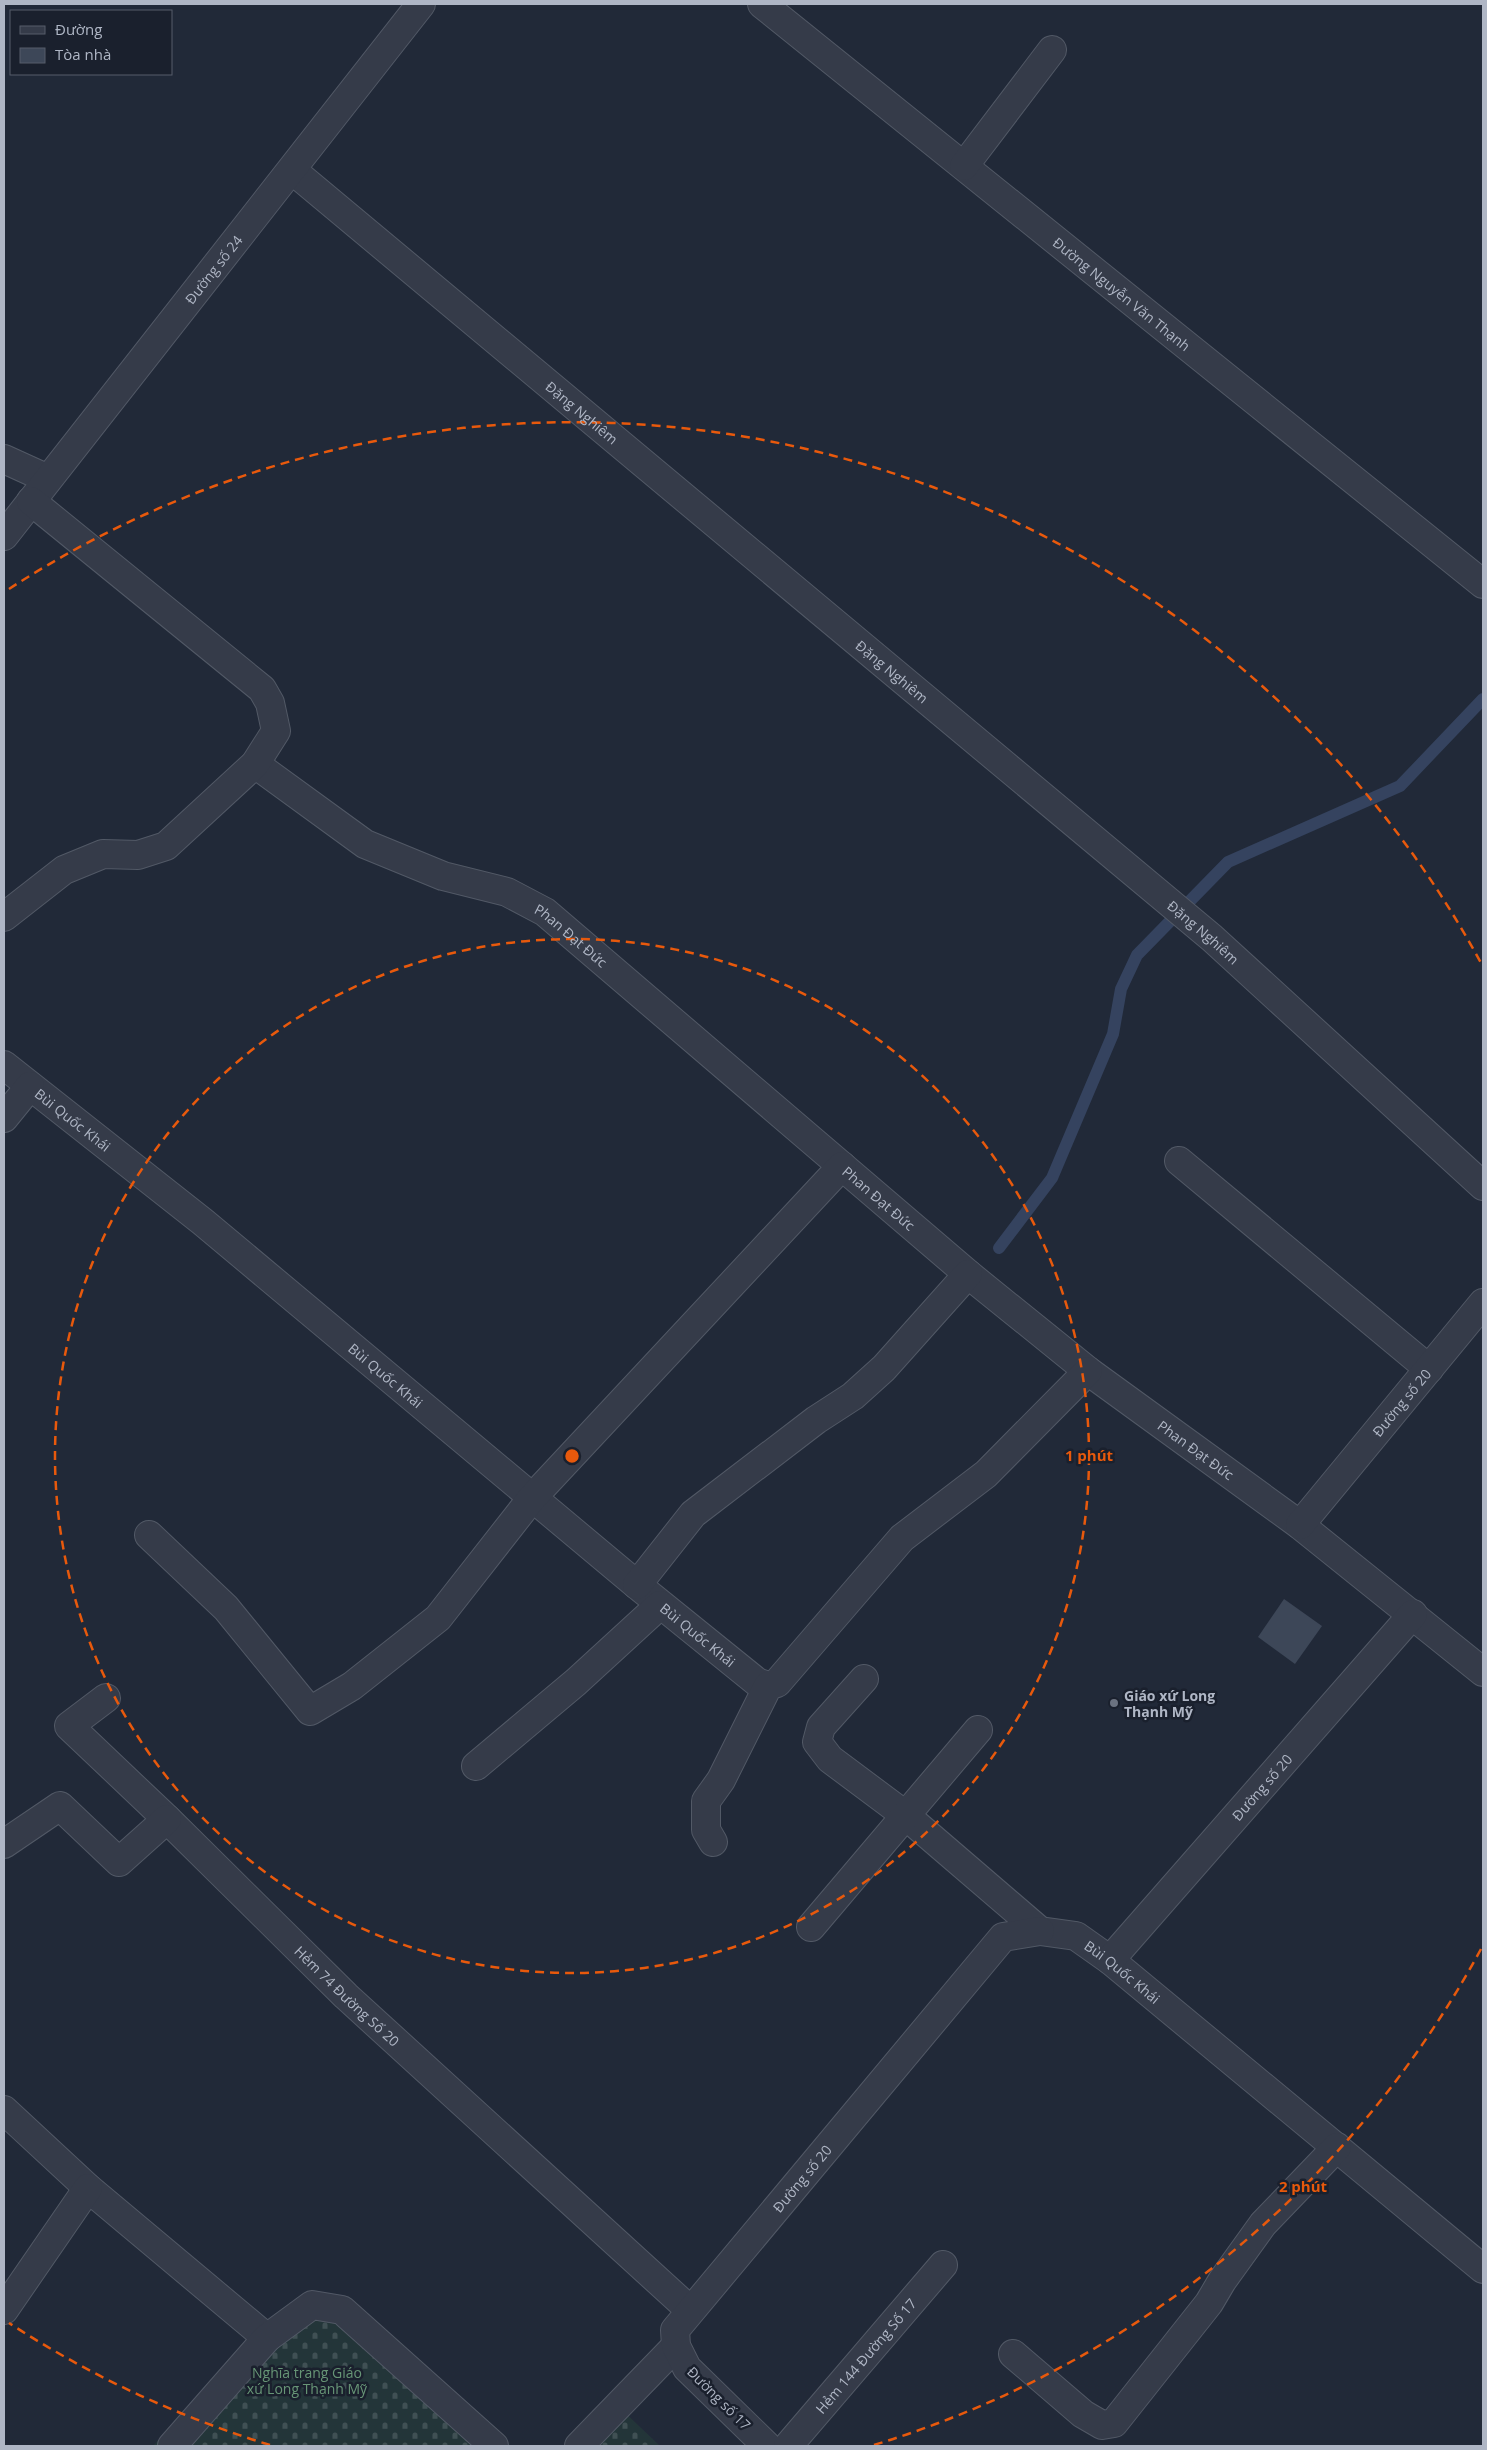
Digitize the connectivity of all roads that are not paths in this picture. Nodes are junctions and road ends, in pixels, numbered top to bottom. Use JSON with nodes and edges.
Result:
{"nodes":[{"id":1,"x":421,"y":4,"type":"edge"},
{"id":2,"x":762,"y":4,"type":"edge"},
{"id":3,"x":1052,"y":50,"type":"dead end"},
{"id":4,"x":964,"y":166,"type":"junction"},
{"id":5,"x":292,"y":170,"type":"junction"},
{"id":6,"x":4,"y":459,"type":"edge"},
{"id":7,"x":48,"y":479,"type":"junction"},
{"id":8,"x":31,"y":502,"type":"junction"},
{"id":9,"x":4,"y":536,"type":"edge"},
{"id":10,"x":1483,"y":584,"type":"edge"},
{"id":11,"x":255,"y":764,"type":"junction"},
{"id":12,"x":4,"y":917,"type":"edge"},
{"id":13,"x":4,"y":1065,"type":"edge"},
{"id":14,"x":30,"y":1086,"type":"junction"},
{"id":15,"x":4,"y":1118,"type":"edge"},
{"id":16,"x":1179,"y":1161,"type":"dead end"},
{"id":17,"x":842,"y":1166,"type":"junction"},
{"id":18,"x":1483,"y":1186,"type":"edge"},
{"id":19,"x":965,"y":1271,"type":"junction"},
{"id":20,"x":1483,"y":1303,"type":"edge"},
{"id":21,"x":1429,"y":1369,"type":"junction"},
{"id":22,"x":1088,"y":1371,"type":"junction"},
{"id":23,"x":532,"y":1498,"type":"junction"},
{"id":24,"x":1300,"y":1525,"type":"junction"},
{"id":25,"x":149,"y":1535,"type":"dead end"},
{"id":26,"x":637,"y":1585,"type":"junction"},
{"id":27,"x":660,"y":1605,"type":"junction"},
{"id":28,"x":1414,"y":1614,"type":"junction"},
{"id":29,"x":1483,"y":1672,"type":"edge"},
{"id":30,"x":864,"y":1679,"type":"dead end"},
{"id":31,"x":768,"y":1686,"type":"junction"},
{"id":32,"x":106,"y":1698,"type":"dead end"},
{"id":33,"x":978,"y":1730,"type":"dead end"},
{"id":34,"x":476,"y":1766,"type":"dead end"},
{"id":35,"x":905,"y":1815,"type":"junction"},
{"id":36,"x":167,"y":1819,"type":"junction"},
{"id":37,"x":713,"y":1842,"type":"dead end"},
{"id":38,"x":4,"y":1844,"type":"edge"},
{"id":39,"x":811,"y":1927,"type":"dead end"},
{"id":40,"x":1040,"y":1931,"type":"junction"},
{"id":41,"x":1110,"y":1960,"type":"junction"},
{"id":42,"x":4,"y":2110,"type":"edge"},
{"id":43,"x":1336,"y":2147,"type":"junction"},
{"id":44,"x":88,"y":2188,"type":"junction"},
{"id":45,"x":943,"y":2265,"type":"dead end"},
{"id":46,"x":1483,"y":2269,"type":"edge"},
{"id":47,"x":4,"y":2310,"type":"edge"},
{"id":48,"x":690,"y":2310,"type":"junction"},
{"id":49,"x":266,"y":2338,"type":"junction"},
{"id":50,"x":676,"y":2346,"type":"junction"},
{"id":51,"x":1013,"y":2354,"type":"dead end"},
{"id":52,"x":172,"y":2446,"type":"edge"},
{"id":53,"x":494,"y":2446,"type":"edge"},
{"id":54,"x":579,"y":2446,"type":"edge"},
{"id":55,"x":767,"y":2446,"type":"edge"},
{"id":56,"x":788,"y":2446,"type":"edge"}],
"edges":[{"from":1,"to":5,"type":"street","name":"Đường số 24"},
{"from":2,"to":4,"type":"street","name":"Đường Nguyễn Văn Thạnh"},
{"from":3,"to":4,"type":"street"},
{"from":4,"to":10,"type":"street","name":"Đường Nguyễn Văn Thạnh"},
{"from":5,"to":7,"type":"street","name":"Đường số 24"},
{"from":5,"to":18,"type":"street","name":"Đặng Nghiêm"},
{"from":6,"to":7,"type":"street"},
{"from":7,"to":8,"type":"street","name":"Đường số 24"},
{"from":8,"to":9,"type":"street","name":"Đường số 24"},
{"from":8,"to":11,"type":"street"},
{"from":11,"to":12,"type":"street"},
{"from":11,"to":17,"type":"street","name":"Phan Đạt Đức"},
{"from":13,"to":14,"type":"street","name":"Bùi Quốc Khái"},
{"from":14,"to":15,"type":"street"},
{"from":14,"to":23,"type":"street","name":"Bùi Quốc Khái"},
{"from":16,"to":21,"type":"street"},
{"from":17,"to":19,"type":"street","name":"Phan Đạt Đức"},
{"from":17,"to":23,"type":"street"},
{"from":19,"to":22,"type":"street","name":"Phan Đạt Đức"},
{"from":19,"to":26,"type":"street"},
{"from":20,"to":21,"type":"street","name":"Đường số 20"},
{"from":21,"to":24,"type":"street","name":"Đường số 20"},
{"from":22,"to":24,"type":"street","name":"Phan Đạt Đức"},
{"from":22,"to":31,"type":"street"},
{"from":23,"to":25,"type":"street"},
{"from":23,"to":26,"type":"street","name":"Bùi Quốc Khái"},
{"from":24,"to":28,"type":"street","name":"Phan Đạt Đức"},
{"from":26,"to":27,"type":"street","name":"Bùi Quốc Khái"},
{"from":27,"to":31,"type":"street","name":"Bùi Quốc Khái"},
{"from":27,"to":34,"type":"street"},
{"from":28,"to":29,"type":"street","name":"Phan Đạt Đức"},
{"from":28,"to":41,"type":"street","name":"Đường số 20"},
{"from":30,"to":35,"type":"street"},
{"from":31,"to":37,"type":"street"},
{"from":32,"to":36,"type":"street","name":"Hẻm 74 Đường Số 20"},
{"from":33,"to":35,"type":"street"},
{"from":35,"to":39,"type":"street"},
{"from":35,"to":40,"type":"street"},
{"from":36,"to":38,"type":"street"},
{"from":36,"to":48,"type":"street","name":"Hẻm 74 Đường Số 20"},
{"from":40,"to":41,"type":"street","name":"Bùi Quốc Khái"},
{"from":40,"to":48,"type":"street","name":"Đường số 20"},
{"from":41,"to":43,"type":"street","name":"Bùi Quốc Khái"},
{"from":42,"to":44,"type":"street"},
{"from":43,"to":46,"type":"street","name":"Bùi Quốc Khái"},
{"from":43,"to":51,"type":"street"},
{"from":44,"to":47,"type":"street"},
{"from":44,"to":49,"type":"street"},
{"from":45,"to":56,"type":"street","name":"Hẻm 144 Đường Số 17"},
{"from":48,"to":50,"type":"street","name":"Đường số 20"},
{"from":49,"to":52,"type":"street"},
{"from":49,"to":53,"type":"street"},
{"from":50,"to":54,"type":"street"},
{"from":50,"to":55,"type":"street","name":"Đường số 17"}]}
